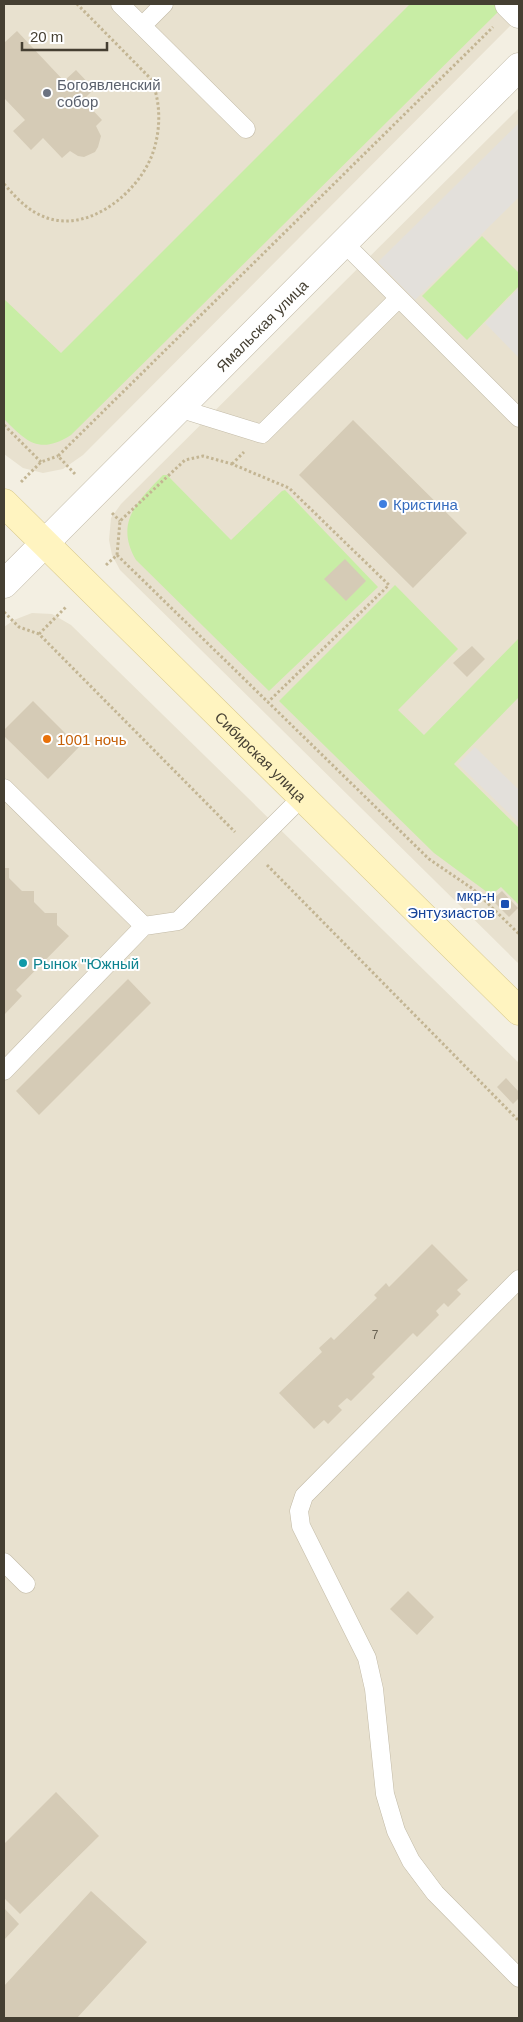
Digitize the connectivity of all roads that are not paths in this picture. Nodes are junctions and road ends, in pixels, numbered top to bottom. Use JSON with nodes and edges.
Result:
{"nodes":[{"id":1,"x":120,"y":4,"type":"edge"},
{"id":2,"x":164,"y":4,"type":"edge"},
{"id":3,"x":142,"y":26,"type":"junction"},
{"id":4,"x":519,"y":67,"type":"edge"},
{"id":5,"x":246,"y":129,"type":"dead end"},
{"id":6,"x":344,"y":243,"type":"junction"},
{"id":7,"x":399,"y":298,"type":"junction"},
{"id":8,"x":178,"y":408,"type":"junction"},
{"id":9,"x":519,"y":418,"type":"edge"},
{"id":10,"x":4,"y":503,"type":"edge"},
{"id":11,"x":44,"y":543,"type":"junction"},
{"id":12,"x":4,"y":584,"type":"edge"},
{"id":13,"x":4,"y":788,"type":"edge"},
{"id":14,"x":302,"y":797,"type":"junction"},
{"id":15,"x":144,"y":926,"type":"junction"},
{"id":16,"x":519,"y":1010,"type":"edge"},
{"id":17,"x":4,"y":1071,"type":"edge"},
{"id":18,"x":519,"y":1279,"type":"edge"},
{"id":19,"x":4,"y":1562,"type":"edge"},
{"id":20,"x":26,"y":1584,"type":"dead end"},
{"id":21,"x":519,"y":1978,"type":"edge"}],
"edges":[{"from":1,"to":3,"type":"lane"},
{"from":2,"to":3,"type":"lane"},
{"from":3,"to":5,"type":"lane"},
{"from":4,"to":6,"type":"street","name":"Ямальская улица"},
{"from":6,"to":7,"type":"lane"},
{"from":6,"to":8,"type":"street","name":"Ямальская улица"},
{"from":7,"to":8,"type":"lane"},
{"from":7,"to":9,"type":"lane"},
{"from":8,"to":11,"type":"street","name":"Ямальская улица"},
{"from":10,"to":11,"type":"main road","name":"Сибирская улица"},
{"from":11,"to":12,"type":"street","name":"Ямальская улица"},
{"from":11,"to":14,"type":"main road","name":"Сибирская улица"},
{"from":13,"to":15,"type":"lane"},
{"from":14,"to":15,"type":"lane"},
{"from":14,"to":16,"type":"main road","name":"Сибирская улица"},
{"from":15,"to":17,"type":"lane"},
{"from":18,"to":21,"type":"lane"},
{"from":19,"to":20,"type":"lane"}]}
